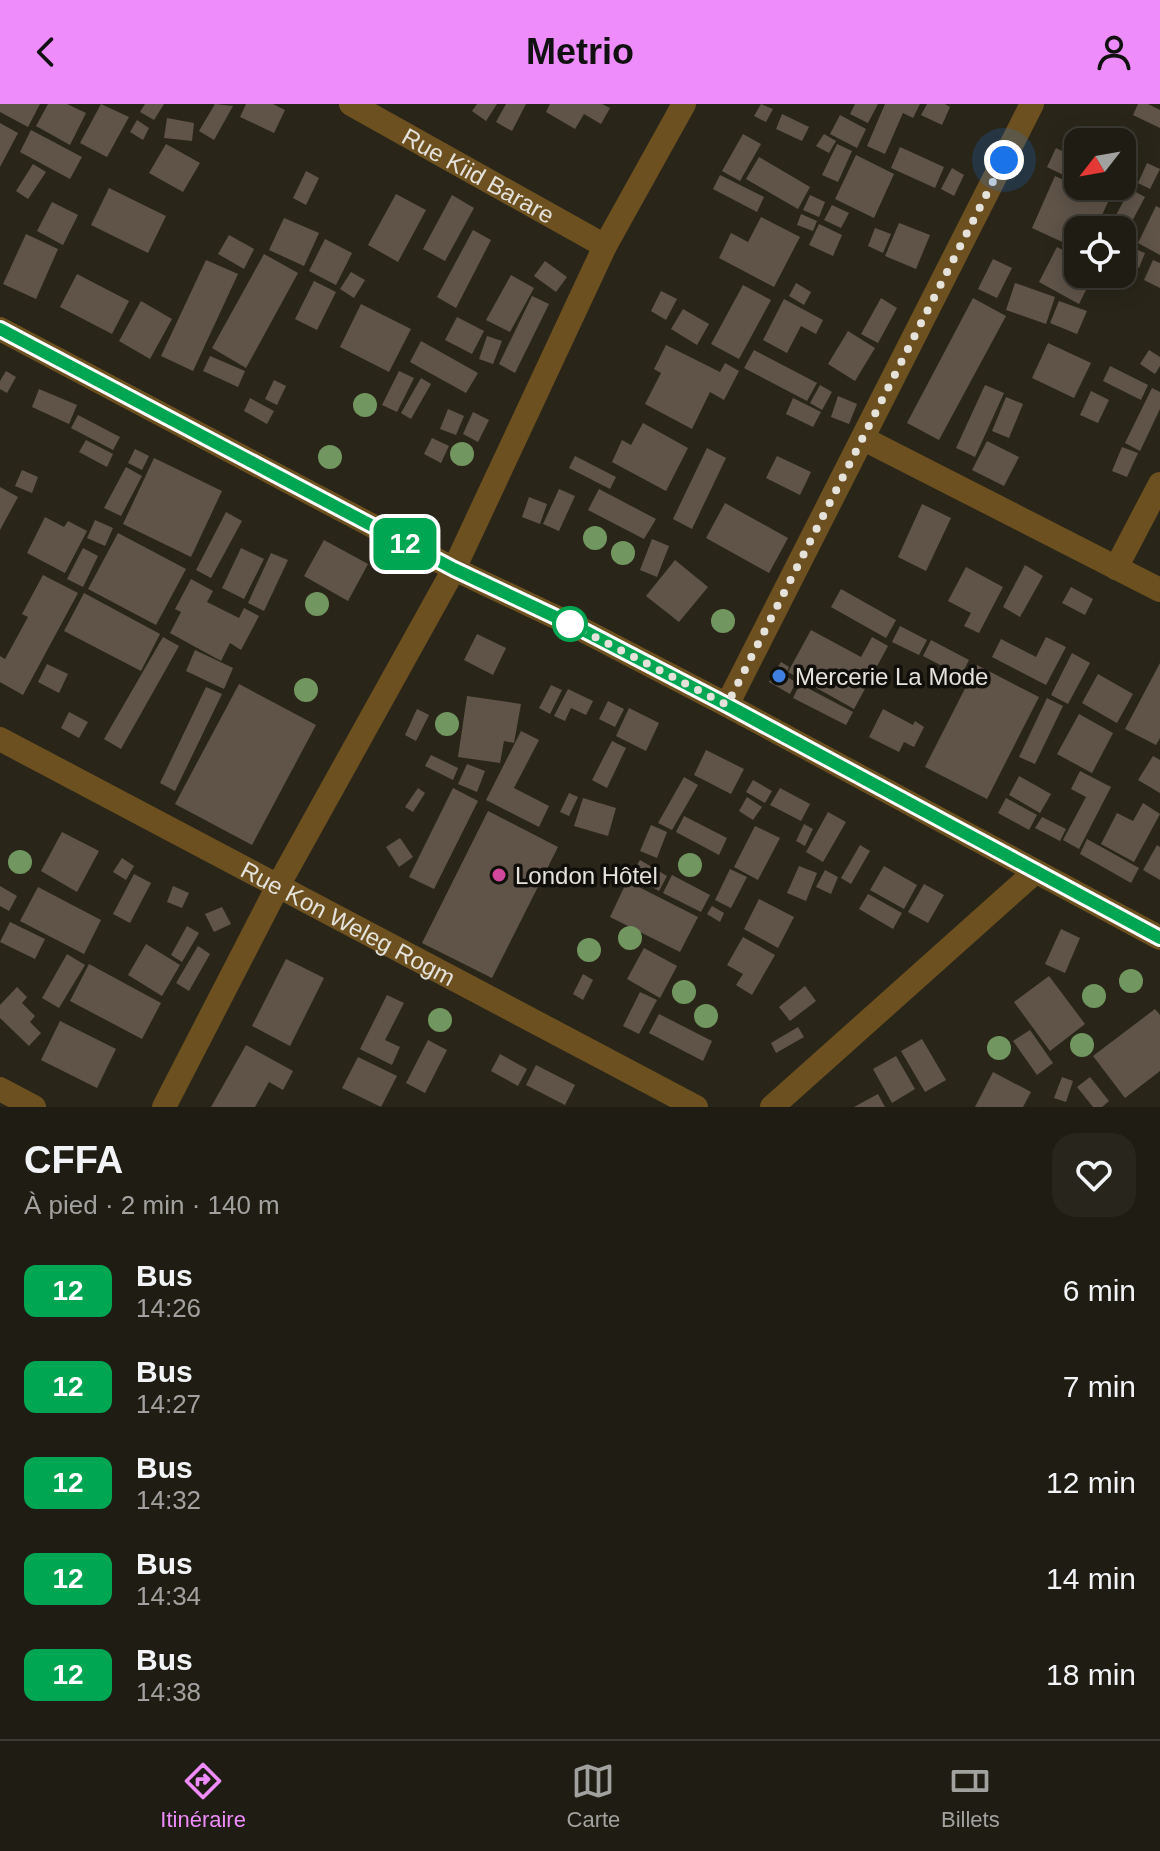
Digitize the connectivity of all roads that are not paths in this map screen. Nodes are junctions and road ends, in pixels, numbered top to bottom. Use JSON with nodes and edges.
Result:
{"nodes":[{"id":1,"x":351,"y":104,"type":"edge"},
{"id":2,"x":684,"y":104,"type":"edge"},
{"id":3,"x":1032,"y":104,"type":"edge"},
{"id":4,"x":605,"y":246,"type":"junction"},
{"id":5,"x":0,"y":329,"type":"edge"},
{"id":6,"x":864,"y":439,"type":"junction"},
{"id":7,"x":1160,"y":484,"type":"edge"},
{"id":8,"x":1116,"y":568,"type":"junction"},
{"id":9,"x":454,"y":569,"type":"junction"},
{"id":10,"x":1160,"y":590,"type":"edge"},
{"id":11,"x":727,"y":705,"type":"junction"},
{"id":12,"x":0,"y":739,"type":"edge"},
{"id":13,"x":1035,"y":872,"type":"junction"},
{"id":14,"x":279,"y":884,"type":"junction"},
{"id":15,"x":1160,"y":938,"type":"edge"},
{"id":16,"x":0,"y":1089,"type":"edge"},
{"id":17,"x":34,"y":1107,"type":"edge"},
{"id":18,"x":164,"y":1107,"type":"edge"},
{"id":19,"x":696,"y":1107,"type":"edge"},
{"id":20,"x":772,"y":1107,"type":"edge"}],
"edges":[{"from":1,"to":4,"type":"street","name":"Rue Kiid Barare"},
{"from":2,"to":4,"type":"street"},
{"from":3,"to":6,"type":"street"},
{"from":4,"to":9,"type":"street"},
{"from":5,"to":9,"type":"street"},
{"from":6,"to":8,"type":"street"},
{"from":6,"to":11,"type":"street"},
{"from":7,"to":8,"type":"street"},
{"from":8,"to":10,"type":"street"},
{"from":9,"to":11,"type":"street"},
{"from":9,"to":14,"type":"street"},
{"from":11,"to":13,"type":"street"},
{"from":12,"to":14,"type":"street","name":"Rue Kon Weleg Rogm"},
{"from":13,"to":15,"type":"street"},
{"from":13,"to":20,"type":"street"},
{"from":14,"to":18,"type":"street"},
{"from":14,"to":19,"type":"street","name":"Rue Kon Weleg Rogm"},
{"from":16,"to":17,"type":"street"}]}
